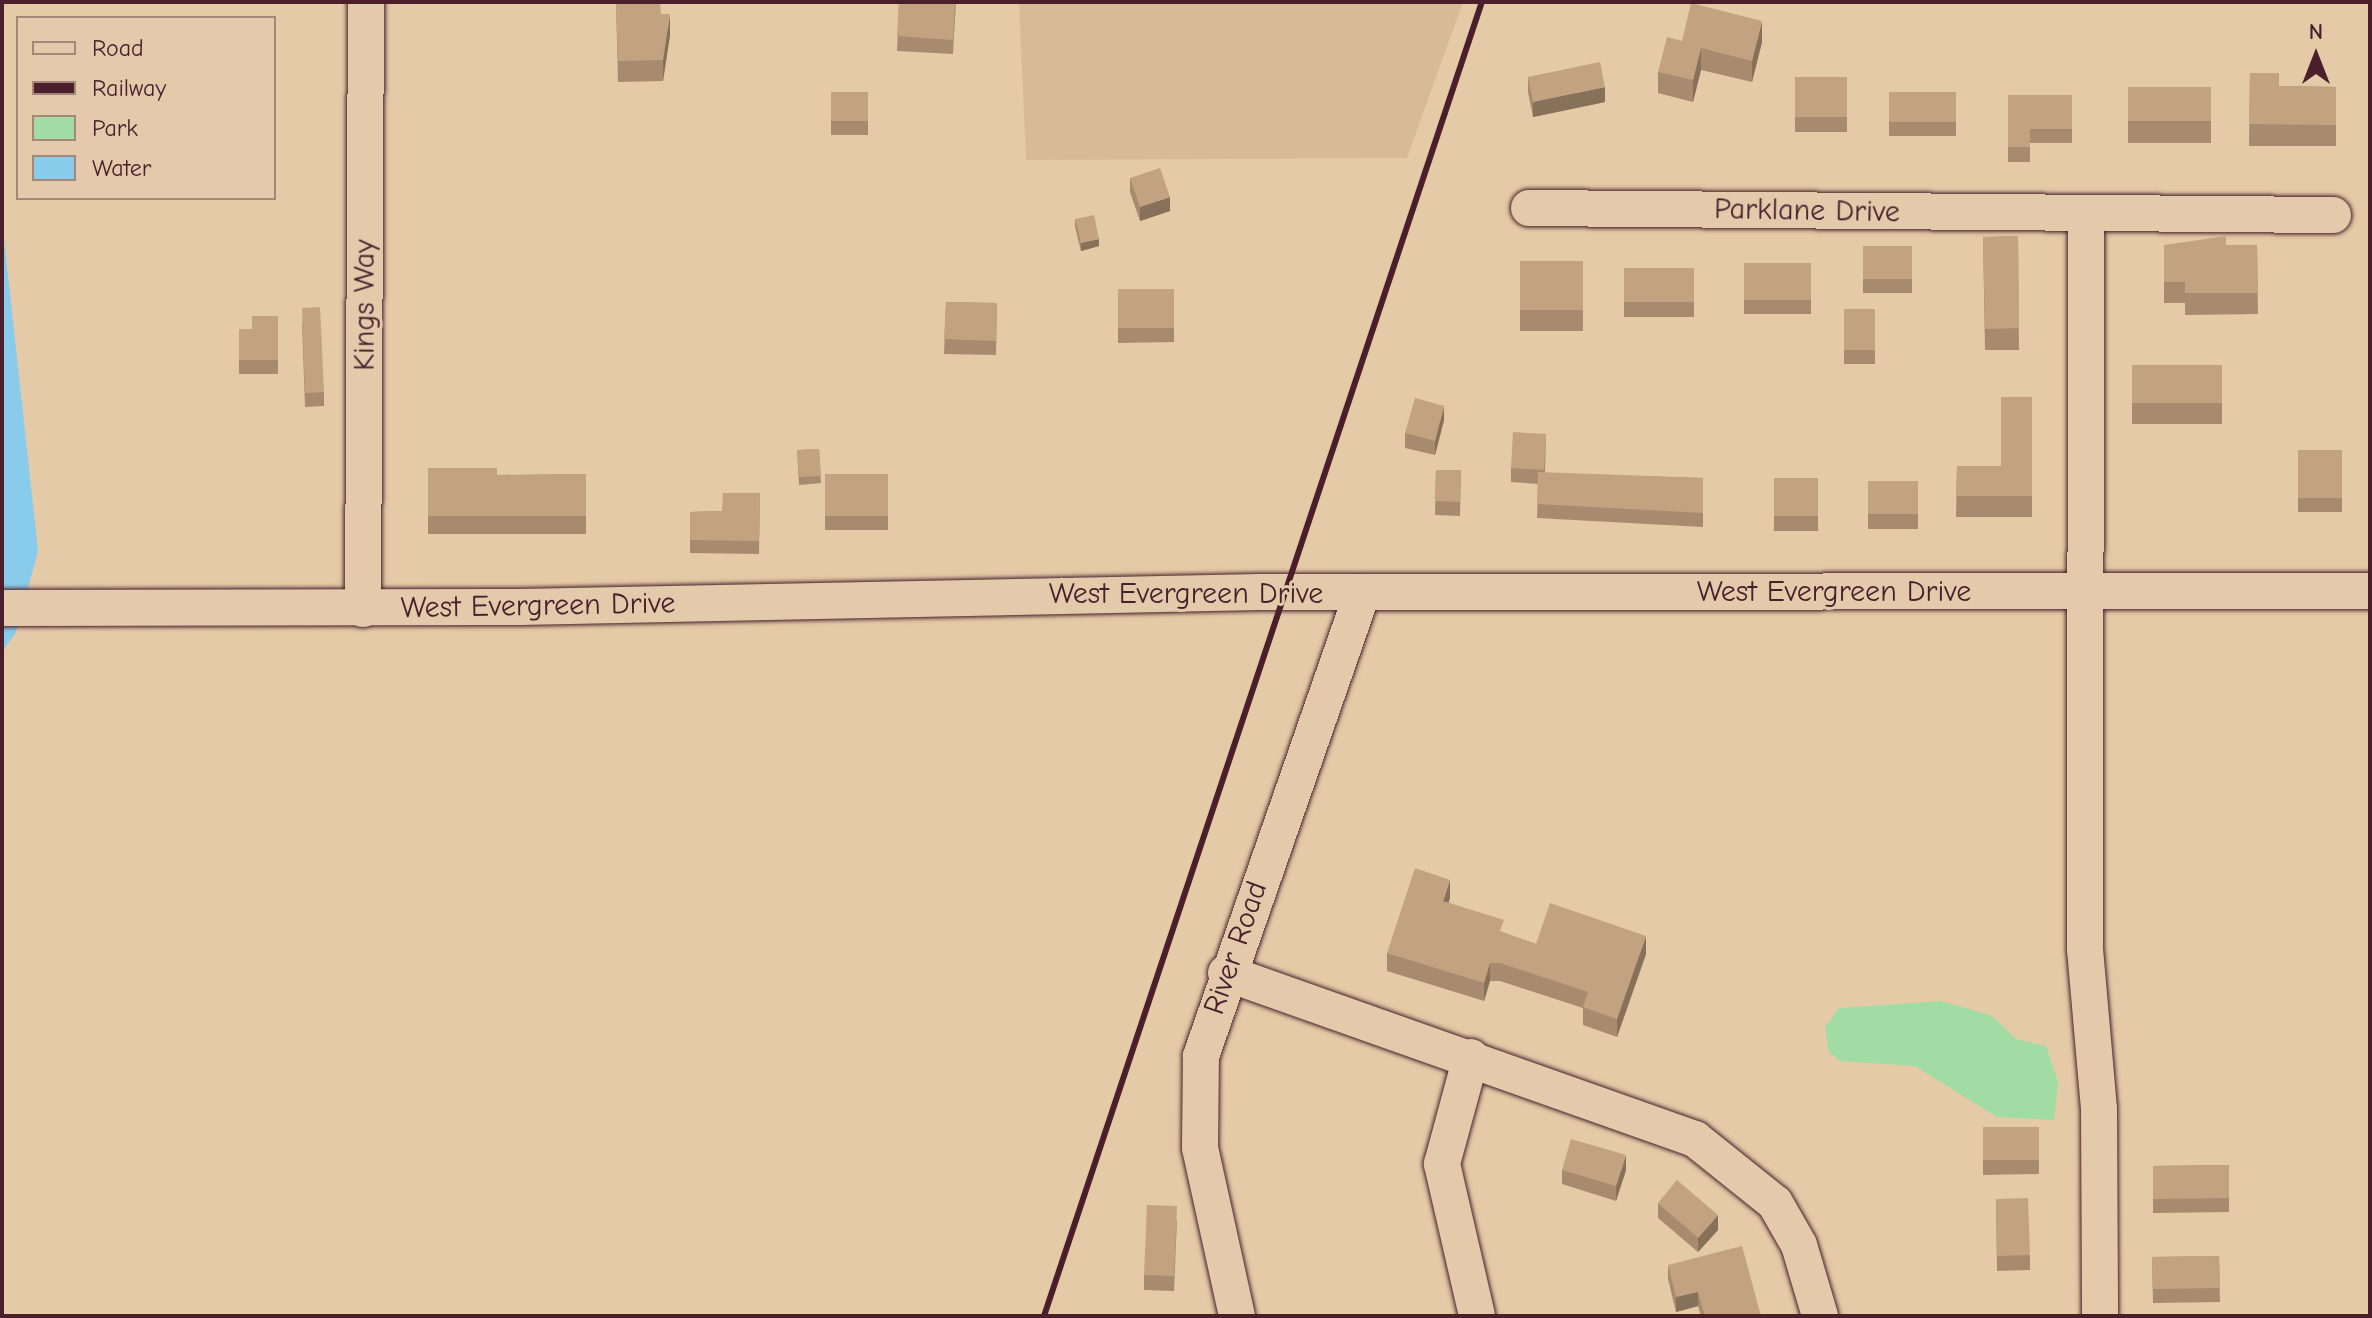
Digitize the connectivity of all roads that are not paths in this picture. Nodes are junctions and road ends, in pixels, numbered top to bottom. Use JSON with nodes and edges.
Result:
{"nodes":[{"id":1,"x":366,"y":2,"type":"edge"},
{"id":2,"x":1529,"y":208,"type":"dead end"},
{"id":3,"x":2086,"y":213,"type":"junction"},
{"id":4,"x":2333,"y":215,"type":"dead end"},
{"id":5,"x":2370,"y":591,"type":"edge"},
{"id":6,"x":1363,"y":592,"type":"junction"},
{"id":7,"x":2085,"y":592,"type":"junction"},
{"id":8,"x":2,"y":608,"type":"edge"},
{"id":9,"x":363,"y":609,"type":"junction"},
{"id":10,"x":1226,"y":973,"type":"junction"},
{"id":11,"x":1471,"y":1057,"type":"junction"},
{"id":12,"x":1237,"y":1316,"type":"edge"},
{"id":13,"x":1477,"y":1316,"type":"edge"},
{"id":14,"x":1820,"y":1316,"type":"edge"},
{"id":15,"x":2100,"y":1316,"type":"edge"}],
"edges":[{"from":1,"to":9,"type":"street","name":"Kings Way"},
{"from":2,"to":3,"type":"street","name":"Parklane Drive"},
{"from":3,"to":4,"type":"street","name":"Parklane Drive"},
{"from":3,"to":7,"type":"street"},
{"from":5,"to":7,"type":"street","name":"West Evergreen Drive"},
{"from":6,"to":7,"type":"street","name":"West Evergreen Drive"},
{"from":6,"to":9,"type":"street","name":"West Evergreen Drive"},
{"from":6,"to":10,"type":"street","name":"River Road"},
{"from":7,"to":15,"type":"street"},
{"from":8,"to":9,"type":"street","name":"West Evergreen Drive"},
{"from":10,"to":11,"type":"street"},
{"from":10,"to":12,"type":"street","name":"River Road"},
{"from":11,"to":13,"type":"street"},
{"from":11,"to":14,"type":"street"}]}
